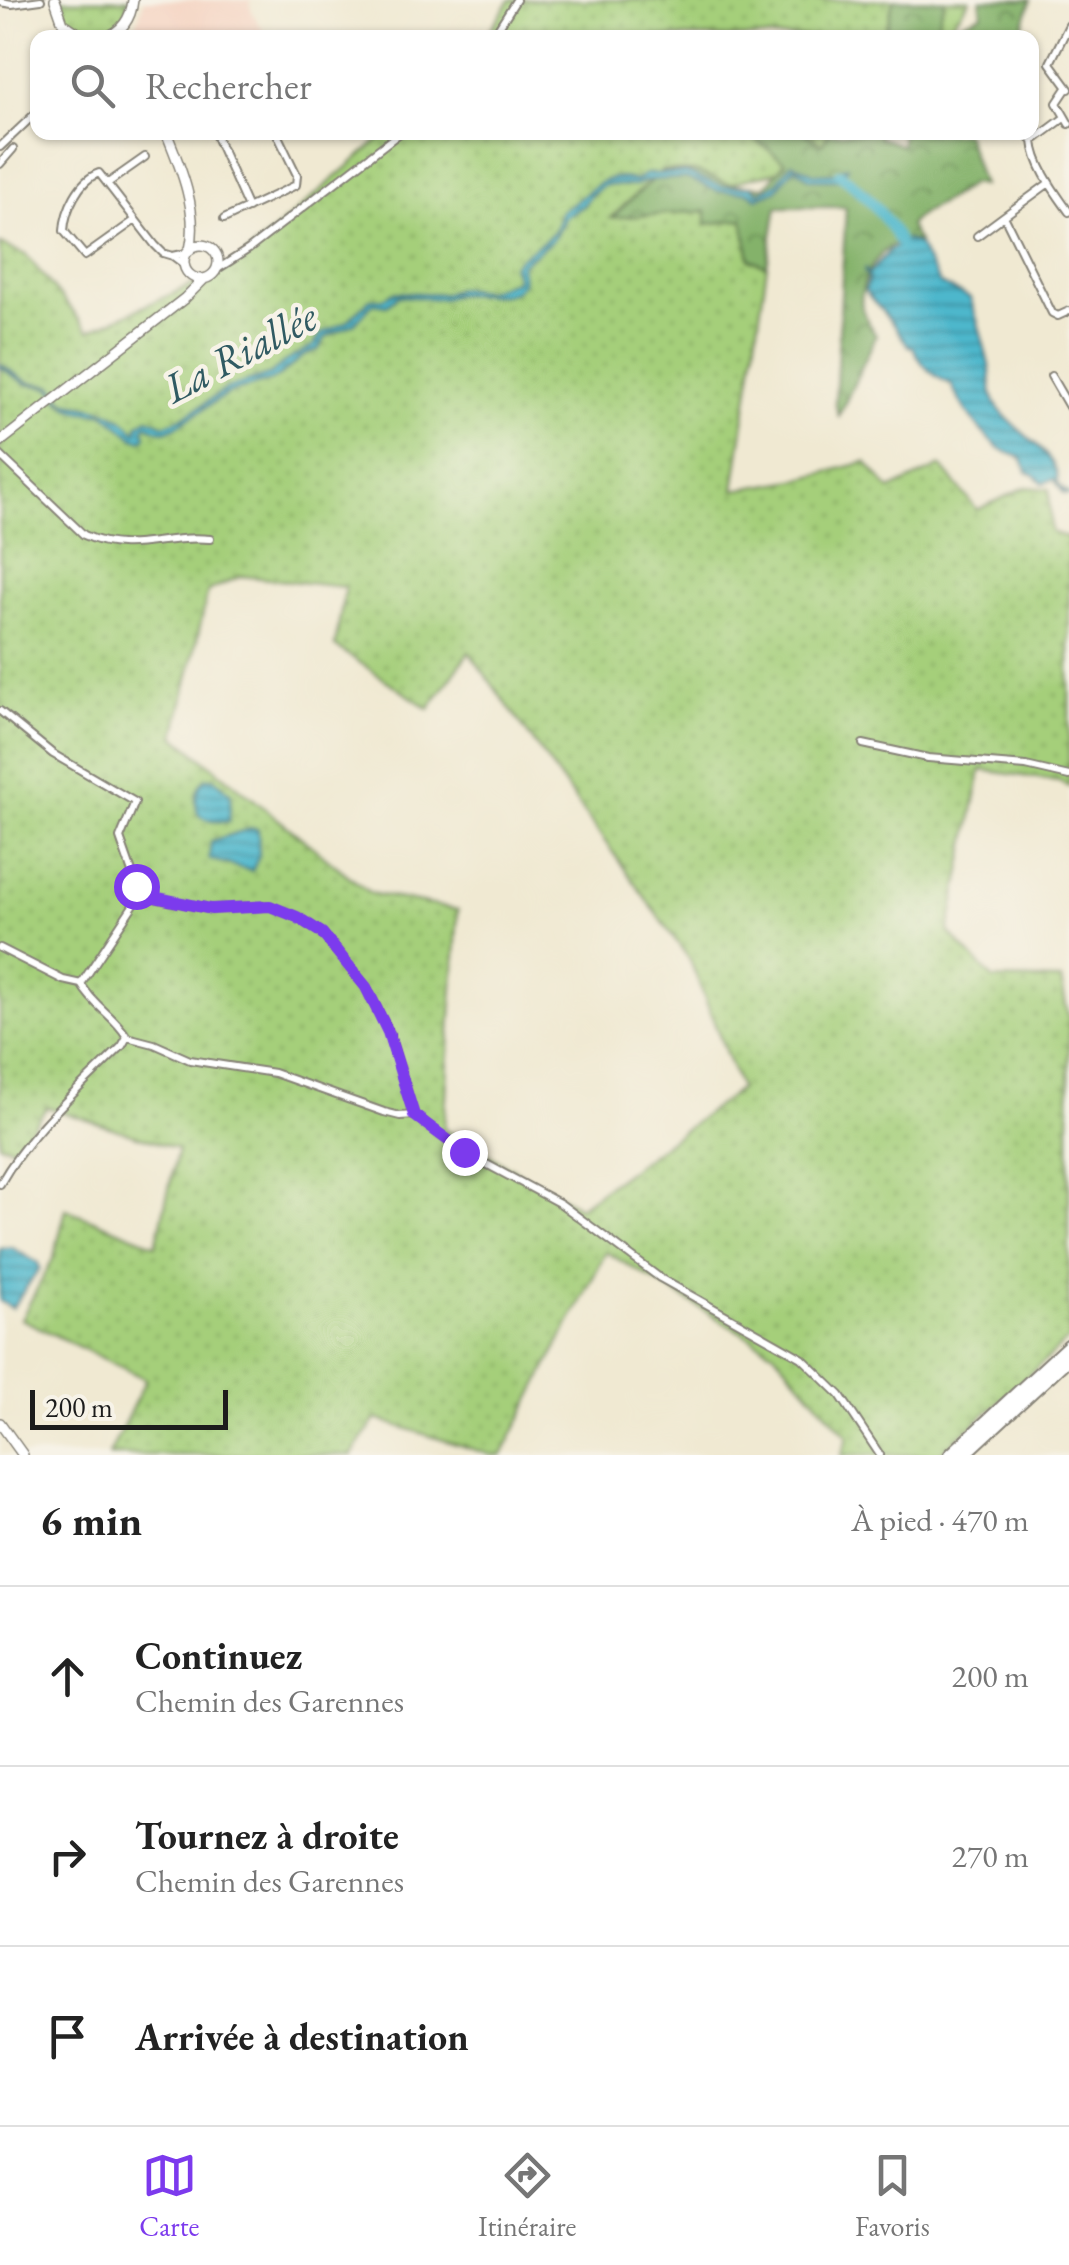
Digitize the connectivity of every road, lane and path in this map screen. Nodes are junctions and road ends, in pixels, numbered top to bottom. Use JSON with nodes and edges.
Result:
{"nodes":[{"id":1,"x":42,"y":0,"type":"edge"},
{"id":2,"x":54,"y":0,"type":"edge"},
{"id":3,"x":133,"y":0,"type":"edge"},
{"id":4,"x":516,"y":0,"type":"edge"},
{"id":5,"x":0,"y":2,"type":"edge"},
{"id":6,"x":1069,"y":25,"type":"edge"},
{"id":7,"x":73,"y":30,"type":"edge"},
{"id":8,"x":122,"y":30,"type":"edge"},
{"id":9,"x":497,"y":30,"type":"edge"},
{"id":10,"x":1068,"y":88,"type":"edge"},
{"id":11,"x":30,"y":119,"type":"edge"},
{"id":12,"x":1066,"y":121,"type":"edge"},
{"id":13,"x":1039,"y":137,"type":"edge"},
{"id":14,"x":169,"y":140,"type":"edge"},
{"id":15,"x":218,"y":140,"type":"edge"},
{"id":16,"x":280,"y":140,"type":"edge"},
{"id":17,"x":391,"y":140,"type":"edge"},
{"id":18,"x":1033,"y":141,"type":"edge"},
{"id":19,"x":0,"y":147,"type":"edge"},
{"id":20,"x":13,"y":148,"type":"dead end"},
{"id":21,"x":145,"y":157,"type":"dead end"},
{"id":22,"x":0,"y":161,"type":"edge"},
{"id":23,"x":1049,"y":182,"type":"junction"},
{"id":24,"x":108,"y":183,"type":"junction"},
{"id":25,"x":248,"y":208,"type":"junction"},
{"id":26,"x":1069,"y":212,"type":"edge"},
{"id":27,"x":1004,"y":216,"type":"junction"},
{"id":28,"x":224,"y":219,"type":"dead end"},
{"id":29,"x":134,"y":221,"type":"junction"},
{"id":30,"x":193,"y":225,"type":"junction"},
{"id":31,"x":977,"y":236,"type":"dead end"},
{"id":32,"x":207,"y":246,"type":"junction"},
{"id":33,"x":218,"y":258,"type":"junction"},
{"id":34,"x":236,"y":258,"type":"junction"},
{"id":35,"x":187,"y":260,"type":"junction"},
{"id":36,"x":216,"y":270,"type":"junction"},
{"id":37,"x":204,"y":279,"type":"junction"},
{"id":38,"x":186,"y":298,"type":"junction"},
{"id":39,"x":1069,"y":312,"type":"edge"},
{"id":40,"x":1051,"y":376,"type":"dead end"},
{"id":41,"x":1069,"y":407,"type":"edge"},
{"id":42,"x":0,"y":442,"type":"edge"},
{"id":43,"x":0,"y":455,"type":"edge"},
{"id":44,"x":210,"y":539,"type":"dead end"},
{"id":45,"x":0,"y":711,"type":"edge"},
{"id":46,"x":863,"y":744,"type":"dead end"},
{"id":47,"x":1069,"y":776,"type":"edge"},
{"id":48,"x":140,"y":894,"type":"junction"},
{"id":49,"x":0,"y":948,"type":"edge"},
{"id":50,"x":81,"y":984,"type":"junction"},
{"id":51,"x":126,"y":1037,"type":"junction"},
{"id":52,"x":414,"y":1115,"type":"junction"},
{"id":53,"x":0,"y":1184,"type":"edge"},
{"id":54,"x":1069,"y":1345,"type":"edge"},
{"id":55,"x":1069,"y":1358,"type":"edge"},
{"id":56,"x":0,"y":1423,"type":"edge"},
{"id":57,"x":23,"y":1455,"type":"edge"},
{"id":58,"x":880,"y":1455,"type":"edge"},
{"id":59,"x":950,"y":1455,"type":"edge"},
{"id":60,"x":964,"y":1455,"type":"edge"}],
"edges":[{"from":1,"to":5,"type":"street"},
{"from":2,"to":7,"type":"main road"},
{"from":3,"to":8,"type":"main road"},
{"from":4,"to":9,"type":"street"},
{"from":6,"to":10,"type":"street"},
{"from":10,"to":12,"type":"street"},
{"from":11,"to":19,"type":"street"},
{"from":12,"to":13,"type":"street"},
{"from":14,"to":30,"type":"main road"},
{"from":15,"to":25,"type":"street"},
{"from":16,"to":25,"type":"street"},
{"from":17,"to":34,"type":"street"},
{"from":18,"to":23,"type":"street"},
{"from":20,"to":22,"type":"street"},
{"from":21,"to":24,"type":"street"},
{"from":23,"to":26,"type":"street"},
{"from":23,"to":27,"type":"street"},
{"from":24,"to":29,"type":"street"},
{"from":24,"to":29,"type":"street"},
{"from":25,"to":28,"type":"street"},
{"from":27,"to":31,"type":"street"},
{"from":27,"to":39,"type":"street"},
{"from":29,"to":35,"type":"street"},
{"from":30,"to":32,"type":"main road"},
{"from":30,"to":35,"type":"main road"},
{"from":32,"to":33,"type":"main road"},
{"from":32,"to":35,"type":"main road"},
{"from":33,"to":34,"type":"street"},
{"from":33,"to":36,"type":"main road"},
{"from":34,"to":36,"type":"street"},
{"from":35,"to":37,"type":"main road"},
{"from":35,"to":38,"type":"main road"},
{"from":36,"to":37,"type":"main road"},
{"from":37,"to":38,"type":"main road"},
{"from":38,"to":42,"type":"main road"},
{"from":40,"to":41,"type":"street"},
{"from":43,"to":44,"type":"street"},
{"from":45,"to":48,"type":"street"},
{"from":46,"to":47,"type":"street"},
{"from":48,"to":50,"type":"street"},
{"from":48,"to":52,"type":"street"},
{"from":49,"to":50,"type":"street"},
{"from":50,"to":51,"type":"street"},
{"from":51,"to":52,"type":"street"},
{"from":51,"to":53,"type":"street"},
{"from":52,"to":58,"type":"street"},
{"from":54,"to":59,"type":"highway"},
{"from":55,"to":60,"type":"highway"},
{"from":56,"to":57,"type":"main road"}]}
